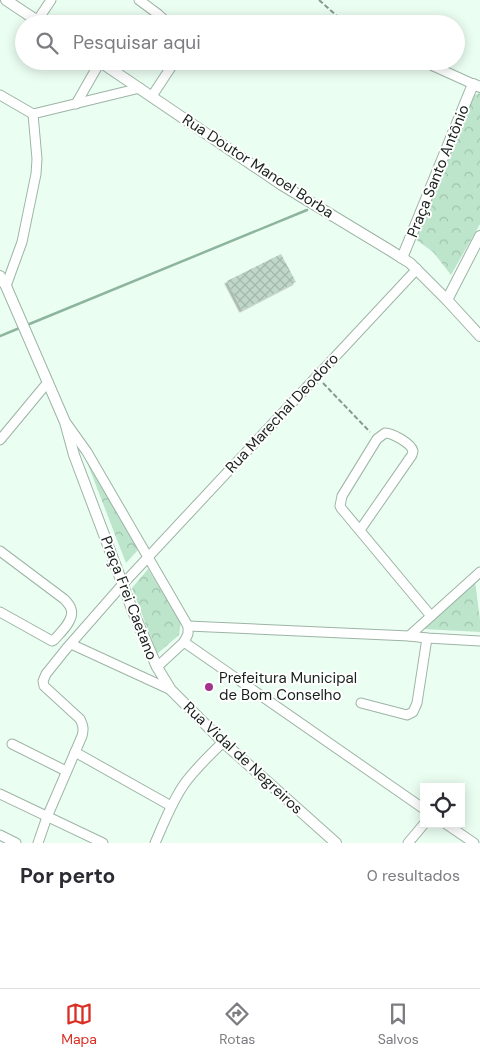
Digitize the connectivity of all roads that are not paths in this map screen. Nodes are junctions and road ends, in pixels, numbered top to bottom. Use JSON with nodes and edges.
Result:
{"nodes":[{"id":1,"x":6,"y":0,"type":"edge"},
{"id":2,"x":52,"y":0,"type":"edge"},
{"id":3,"x":139,"y":0,"type":"edge"},
{"id":4,"x":29,"y":15,"type":"edge"},
{"id":5,"x":44,"y":15,"type":"edge"},
{"id":6,"x":159,"y":15,"type":"edge"},
{"id":7,"x":95,"y":70,"type":"edge"},
{"id":8,"x":112,"y":70,"type":"edge"},
{"id":9,"x":169,"y":70,"type":"edge"},
{"id":10,"x":442,"y":70,"type":"edge"},
{"id":11,"x":477,"y":86,"type":"edge"},
{"id":12,"x":140,"y":88,"type":"junction"},
{"id":13,"x":0,"y":95,"type":"edge"},
{"id":14,"x":152,"y":96,"type":"junction"},
{"id":15,"x":76,"y":104,"type":"junction"},
{"id":16,"x":32,"y":114,"type":"junction"},
{"id":17,"x":480,"y":236,"type":"edge"},
{"id":18,"x":402,"y":258,"type":"junction"},
{"id":19,"x":417,"y":269,"type":"junction"},
{"id":20,"x":0,"y":276,"type":"edge"},
{"id":21,"x":8,"y":291,"type":"junction"},
{"id":22,"x":447,"y":300,"type":"junction"},
{"id":23,"x":480,"y":336,"type":"edge"},
{"id":24,"x":48,"y":382,"type":"junction"},
{"id":25,"x":65,"y":422,"type":"junction"},
{"id":26,"x":0,"y":440,"type":"edge"},
{"id":27,"x":360,"y":530,"type":"junction"},
{"id":28,"x":0,"y":551,"type":"edge"},
{"id":29,"x":148,"y":557,"type":"junction"},
{"id":30,"x":480,"y":572,"type":"edge"},
{"id":31,"x":123,"y":584,"type":"junction"},
{"id":32,"x":0,"y":612,"type":"edge"},
{"id":33,"x":431,"y":616,"type":"junction"},
{"id":34,"x":188,"y":626,"type":"junction"},
{"id":35,"x":410,"y":636,"type":"junction"},
{"id":36,"x":427,"y":638,"type":"junction"},
{"id":37,"x":56,"y":639,"type":"junction"},
{"id":38,"x":480,"y":641,"type":"edge"},
{"id":39,"x":184,"y":642,"type":"junction"},
{"id":40,"x":69,"y":646,"type":"junction"},
{"id":41,"x":156,"y":667,"type":"junction"},
{"id":42,"x":171,"y":690,"type":"junction"},
{"id":43,"x":361,"y":703,"type":"dead end"},
{"id":44,"x":223,"y":742,"type":"junction"},
{"id":45,"x":12,"y":744,"type":"dead end"},
{"id":46,"x":75,"y":752,"type":"junction"},
{"id":47,"x":66,"y":771,"type":"junction"},
{"id":48,"x":0,"y":794,"type":"edge"},
{"id":49,"x":172,"y":806,"type":"junction"},
{"id":50,"x":420,"y":806,"type":"edge"},
{"id":51,"x":47,"y":817,"type":"junction"},
{"id":52,"x":421,"y":828,"type":"edge"},
{"id":53,"x":452,"y":828,"type":"edge"},
{"id":54,"x":0,"y":835,"type":"edge"},
{"id":55,"x":16,"y":843,"type":"edge"},
{"id":56,"x":38,"y":843,"type":"edge"},
{"id":57,"x":103,"y":843,"type":"edge"},
{"id":58,"x":155,"y":843,"type":"edge"},
{"id":59,"x":336,"y":843,"type":"edge"},
{"id":60,"x":408,"y":843,"type":"edge"},
{"id":61,"x":474,"y":843,"type":"edge"}],
"edges":[{"from":1,"to":4,"type":"street"},
{"from":2,"to":5,"type":"street"},
{"from":3,"to":6,"type":"street"},
{"from":7,"to":15,"type":"street"},
{"from":8,"to":12,"type":"street","name":"Rua Doutor Manoel Borba"},
{"from":9,"to":14,"type":"street"},
{"from":10,"to":11,"type":"street"},
{"from":11,"to":18,"type":"street","name":"Praça Santo Antônio"},
{"from":12,"to":14,"type":"street","name":"Rua Doutor Manoel Borba"},
{"from":12,"to":15,"type":"street"},
{"from":13,"to":16,"type":"street"},
{"from":14,"to":18,"type":"street","name":"Rua Doutor Manoel Borba"},
{"from":15,"to":16,"type":"street"},
{"from":16,"to":21,"type":"street"},
{"from":17,"to":22,"type":"street"},
{"from":18,"to":19,"type":"street","name":"Rua Doutor Manoel Borba"},
{"from":19,"to":22,"type":"street","name":"Rua Doutor Manoel Borba"},
{"from":19,"to":29,"type":"street","name":"Rua Marechal Deodoro"},
{"from":20,"to":21,"type":"street"},
{"from":21,"to":24,"type":"street"},
{"from":22,"to":23,"type":"street","name":"Rua Doutor Manoel Borba"},
{"from":24,"to":25,"type":"street"},
{"from":24,"to":26,"type":"street"},
{"from":25,"to":29,"type":"street","name":"Praça Frei Caetano"},
{"from":25,"to":31,"type":"street","name":"Praça Frei Caetano"},
{"from":27,"to":27,"type":"street"},
{"from":27,"to":33,"type":"street"},
{"from":28,"to":37,"type":"street"},
{"from":29,"to":31,"type":"street","name":"Rua Marechal Deodoro"},
{"from":29,"to":34,"type":"street","name":"Praça Frei Caetano"},
{"from":30,"to":33,"type":"street"},
{"from":31,"to":40,"type":"street","name":"Rua Marechal Deodoro"},
{"from":31,"to":41,"type":"street","name":"Praça Frei Caetano"},
{"from":32,"to":37,"type":"street"},
{"from":33,"to":35,"type":"street"},
{"from":34,"to":35,"type":"street"},
{"from":34,"to":39,"type":"street"},
{"from":35,"to":36,"type":"street"},
{"from":36,"to":38,"type":"street"},
{"from":36,"to":43,"type":"street"},
{"from":37,"to":40,"type":"street"},
{"from":39,"to":41,"type":"street","name":"Praça Frei Caetano"},
{"from":39,"to":50,"type":"street"},
{"from":40,"to":42,"type":"street","name":"Praça Frei Caetano"},
{"from":40,"to":46,"type":"street","name":"Rua Marechal Deodoro"},
{"from":41,"to":42,"type":"street","name":"Rua Vidal de Negreiros"},
{"from":42,"to":44,"type":"street","name":"Rua Vidal de Negreiros"},
{"from":44,"to":49,"type":"street"},
{"from":44,"to":59,"type":"street","name":"Rua Vidal de Negreiros"},
{"from":45,"to":47,"type":"street"},
{"from":46,"to":47,"type":"street"},
{"from":46,"to":49,"type":"street"},
{"from":47,"to":51,"type":"street"},
{"from":48,"to":51,"type":"street"},
{"from":49,"to":58,"type":"street"},
{"from":51,"to":56,"type":"street"},
{"from":51,"to":57,"type":"street"},
{"from":52,"to":60,"type":"street"},
{"from":53,"to":61,"type":"street"},
{"from":54,"to":55,"type":"street"}]}
